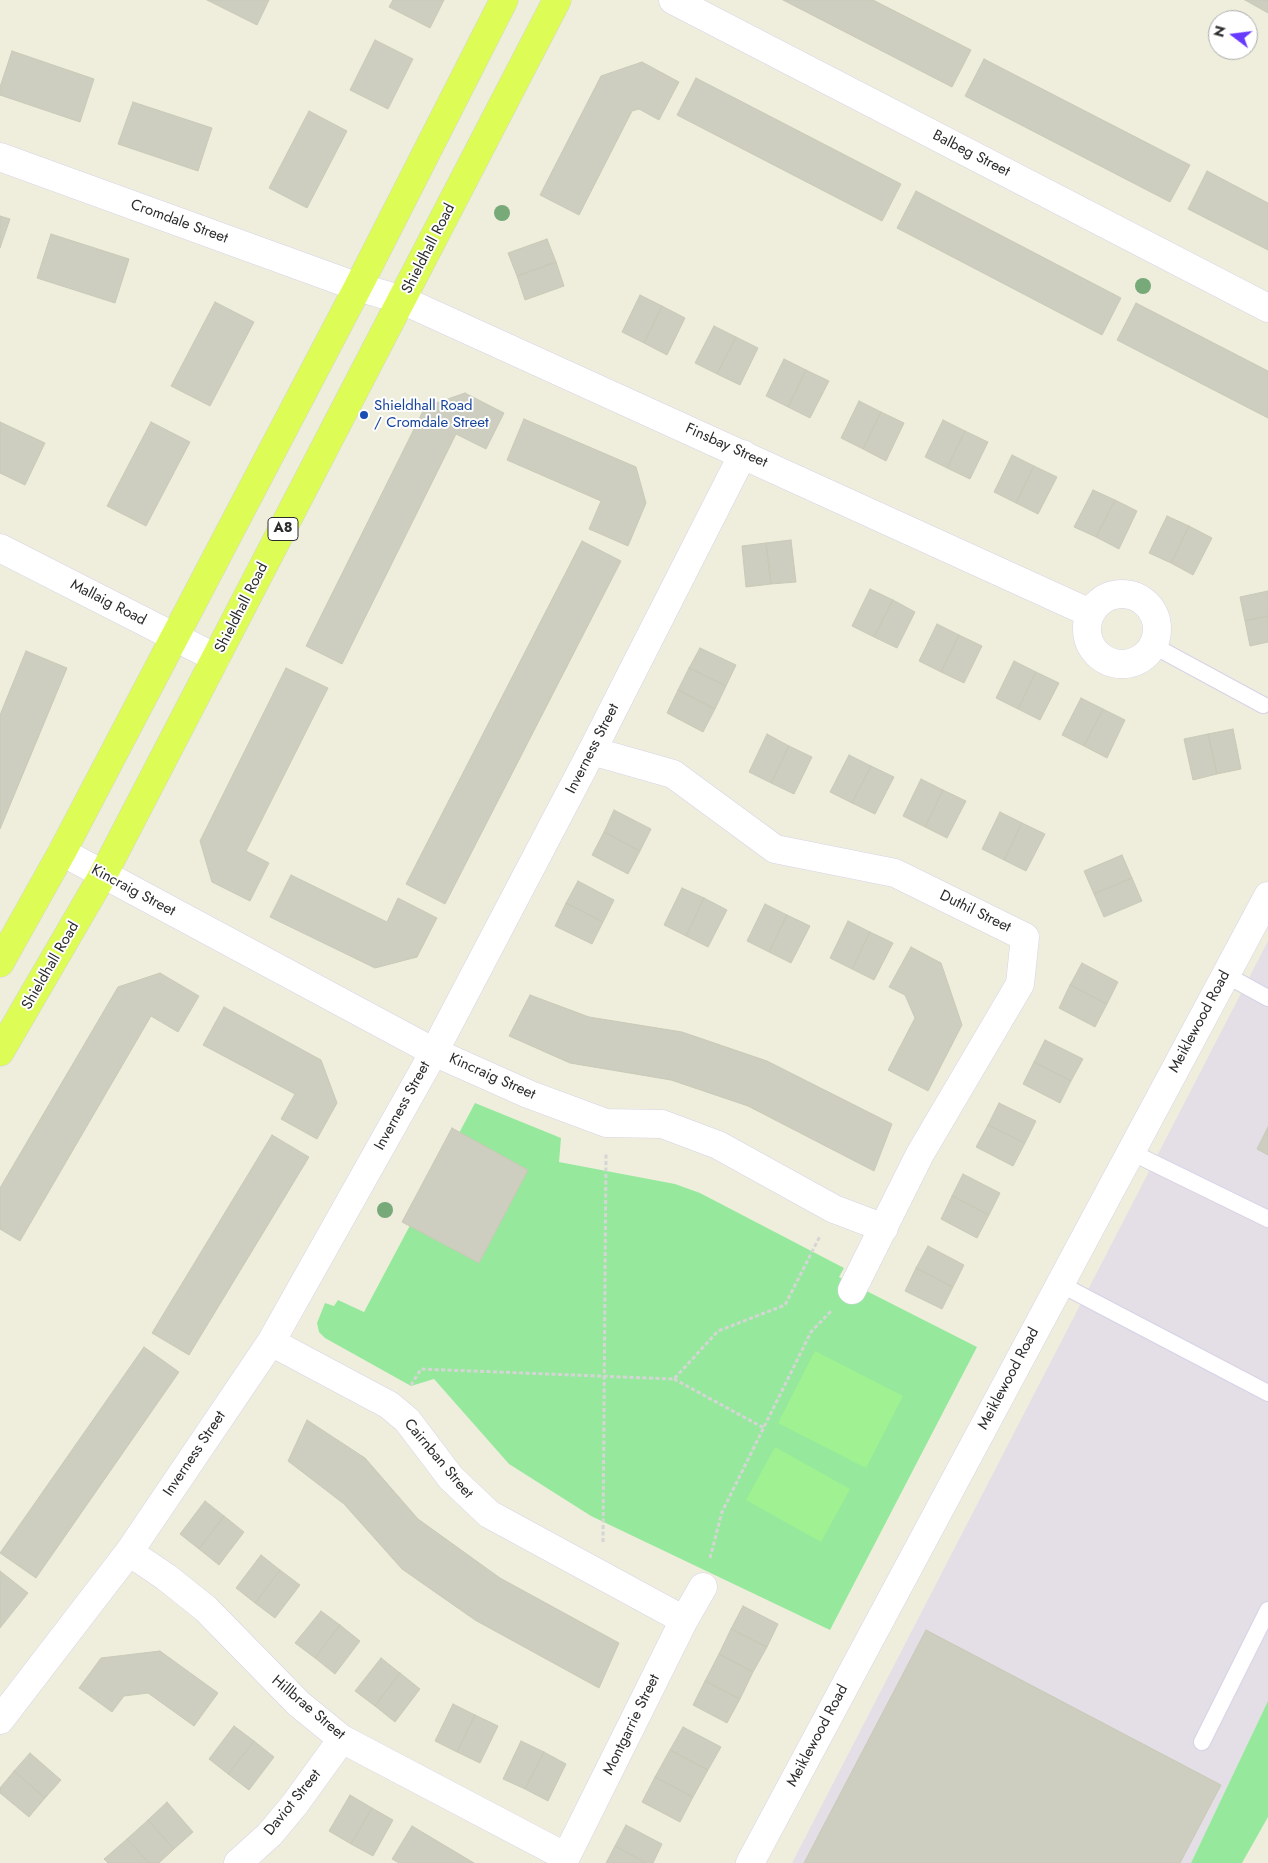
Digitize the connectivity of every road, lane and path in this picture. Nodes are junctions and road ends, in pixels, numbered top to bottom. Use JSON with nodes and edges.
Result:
{"nodes":[{"id":1,"x":504,"y":0,"type":"edge"},
{"id":2,"x":557,"y":0,"type":"edge"},
{"id":3,"x":673,"y":0,"type":"edge"},
{"id":4,"x":0,"y":157,"type":"edge"},
{"id":5,"x":358,"y":287,"type":"junction"},
{"id":6,"x":402,"y":300,"type":"junction"},
{"id":7,"x":1268,"y":308,"type":"edge"},
{"id":8,"x":743,"y":454,"type":"junction"},
{"id":9,"x":1,"y":551,"type":"edge"},
{"id":10,"x":1090,"y":614,"type":"junction"},
{"id":11,"x":174,"y":636,"type":"junction"},
{"id":12,"x":1154,"y":646,"type":"junction"},
{"id":13,"x":216,"y":658,"type":"junction"},
{"id":14,"x":1263,"y":705,"type":"dead end"},
{"id":15,"x":592,"y":751,"type":"junction"},
{"id":16,"x":62,"y":852,"type":"junction"},
{"id":17,"x":103,"y":875,"type":"junction"},
{"id":18,"x":1268,"y":896,"type":"edge"},
{"id":19,"x":0,"y":963,"type":"edge"},
{"id":20,"x":1226,"y":975,"type":"junction"},
{"id":21,"x":1268,"y":998,"type":"edge"},
{"id":22,"x":0,"y":1052,"type":"edge"},
{"id":23,"x":434,"y":1052,"type":"junction"},
{"id":24,"x":606,"y":1123,"type":"junction"},
{"id":25,"x":1130,"y":1152,"type":"junction"},
{"id":26,"x":834,"y":1209,"type":"junction"},
{"id":27,"x":1268,"y":1219,"type":"edge"},
{"id":28,"x":884,"y":1228,"type":"junction"},
{"id":29,"x":1060,"y":1284,"type":"junction"},
{"id":30,"x":852,"y":1290,"type":"joint"},
{"id":31,"x":271,"y":1342,"type":"junction"},
{"id":32,"x":604,"y":1377,"type":"junction"},
{"id":33,"x":674,"y":1379,"type":"junction"},
{"id":34,"x":1268,"y":1393,"type":"edge"},
{"id":35,"x":395,"y":1410,"type":"junction"},
{"id":36,"x":764,"y":1428,"type":"junction"},
{"id":37,"x":129,"y":1552,"type":"junction"},
{"id":38,"x":602,"y":1575,"type":"junction"},
{"id":39,"x":702,"y":1587,"type":"joint"},
{"id":40,"x":1268,"y":1610,"type":"edge"},
{"id":41,"x":684,"y":1620,"type":"junction"},
{"id":42,"x":0,"y":1720,"type":"edge"},
{"id":43,"x":342,"y":1738,"type":"junction"},
{"id":44,"x":1202,"y":1742,"type":"dead end"},
{"id":45,"x":565,"y":1860,"type":"edge"},
{"id":46,"x":238,"y":1863,"type":"edge"},
{"id":47,"x":750,"y":1863,"type":"edge"}],
"edges":[{"from":1,"to":5,"type":"main road"},
{"from":2,"to":6,"type":"main road","name":"Shieldhall Road","number":"A8"},
{"from":3,"to":7,"type":"street","name":"Balbeg Street"},
{"from":4,"to":5,"type":"street","name":"Cromdale Street"},
{"from":5,"to":6,"type":"street","name":"Finsbay Street"},
{"from":5,"to":11,"type":"main road"},
{"from":6,"to":8,"type":"street","name":"Finsbay Street"},
{"from":6,"to":13,"type":"main road","name":"Shieldhall Road","number":"A8"},
{"from":8,"to":10,"type":"street","name":"Finsbay Street"},
{"from":8,"to":15,"type":"street","name":"Inverness Street"},
{"from":9,"to":11,"type":"street","name":"Mallaig Road"},
{"from":10,"to":12,"type":"street"},
{"from":10,"to":12,"type":"street"},
{"from":11,"to":13,"type":"street","name":"Mallaig Road"},
{"from":11,"to":16,"type":"main road"},
{"from":12,"to":14,"type":"lane"},
{"from":13,"to":17,"type":"main road","name":"Shieldhall Road","number":"A8"},
{"from":15,"to":23,"type":"street","name":"Inverness Street"},
{"from":15,"to":28,"type":"street","name":"Duthil Street"},
{"from":16,"to":17,"type":"street","name":"Kincraig Street"},
{"from":16,"to":19,"type":"main road"},
{"from":17,"to":22,"type":"main road","name":"Shieldhall Road","number":"A8"},
{"from":17,"to":23,"type":"street","name":"Kincraig Street"},
{"from":18,"to":20,"type":"street","name":"Meiklewood Road"},
{"from":20,"to":21,"type":"lane"},
{"from":20,"to":25,"type":"street","name":"Meiklewood Road"},
{"from":23,"to":24,"type":"street","name":"Kincraig Street"},
{"from":23,"to":31,"type":"street","name":"Inverness Street"},
{"from":24,"to":26,"type":"street","name":"Kincraig Street"},
{"from":24,"to":32,"type":"path"},
{"from":25,"to":27,"type":"lane"},
{"from":25,"to":29,"type":"street","name":"Meiklewood Road"},
{"from":26,"to":28,"type":"street","name":"Kincraig Street"},
{"from":26,"to":33,"type":"path"},
{"from":28,"to":30,"type":"street","name":"Duthil Street"},
{"from":29,"to":34,"type":"lane"},
{"from":29,"to":47,"type":"street","name":"Meiklewood Road"},
{"from":30,"to":36,"type":"path"},
{"from":31,"to":35,"type":"street","name":"Cairnban Street"},
{"from":31,"to":37,"type":"street","name":"Inverness Street"},
{"from":32,"to":33,"type":"path"},
{"from":32,"to":35,"type":"path"},
{"from":32,"to":38,"type":"path"},
{"from":33,"to":36,"type":"path"},
{"from":35,"to":38,"type":"street","name":"Cairnban Street"},
{"from":36,"to":39,"type":"path"},
{"from":37,"to":42,"type":"street","name":"Inverness Street"},
{"from":37,"to":43,"type":"street","name":"Hillbrae Street"},
{"from":38,"to":41,"type":"street","name":"Cairnban Street"},
{"from":39,"to":41,"type":"street","name":"Montgarrie Street"},
{"from":40,"to":44,"type":"lane"},
{"from":41,"to":45,"type":"street","name":"Montgarrie Street"},
{"from":43,"to":45,"type":"street","name":"Hillbrae Street"},
{"from":43,"to":46,"type":"street","name":"Daviot Street"}]}
